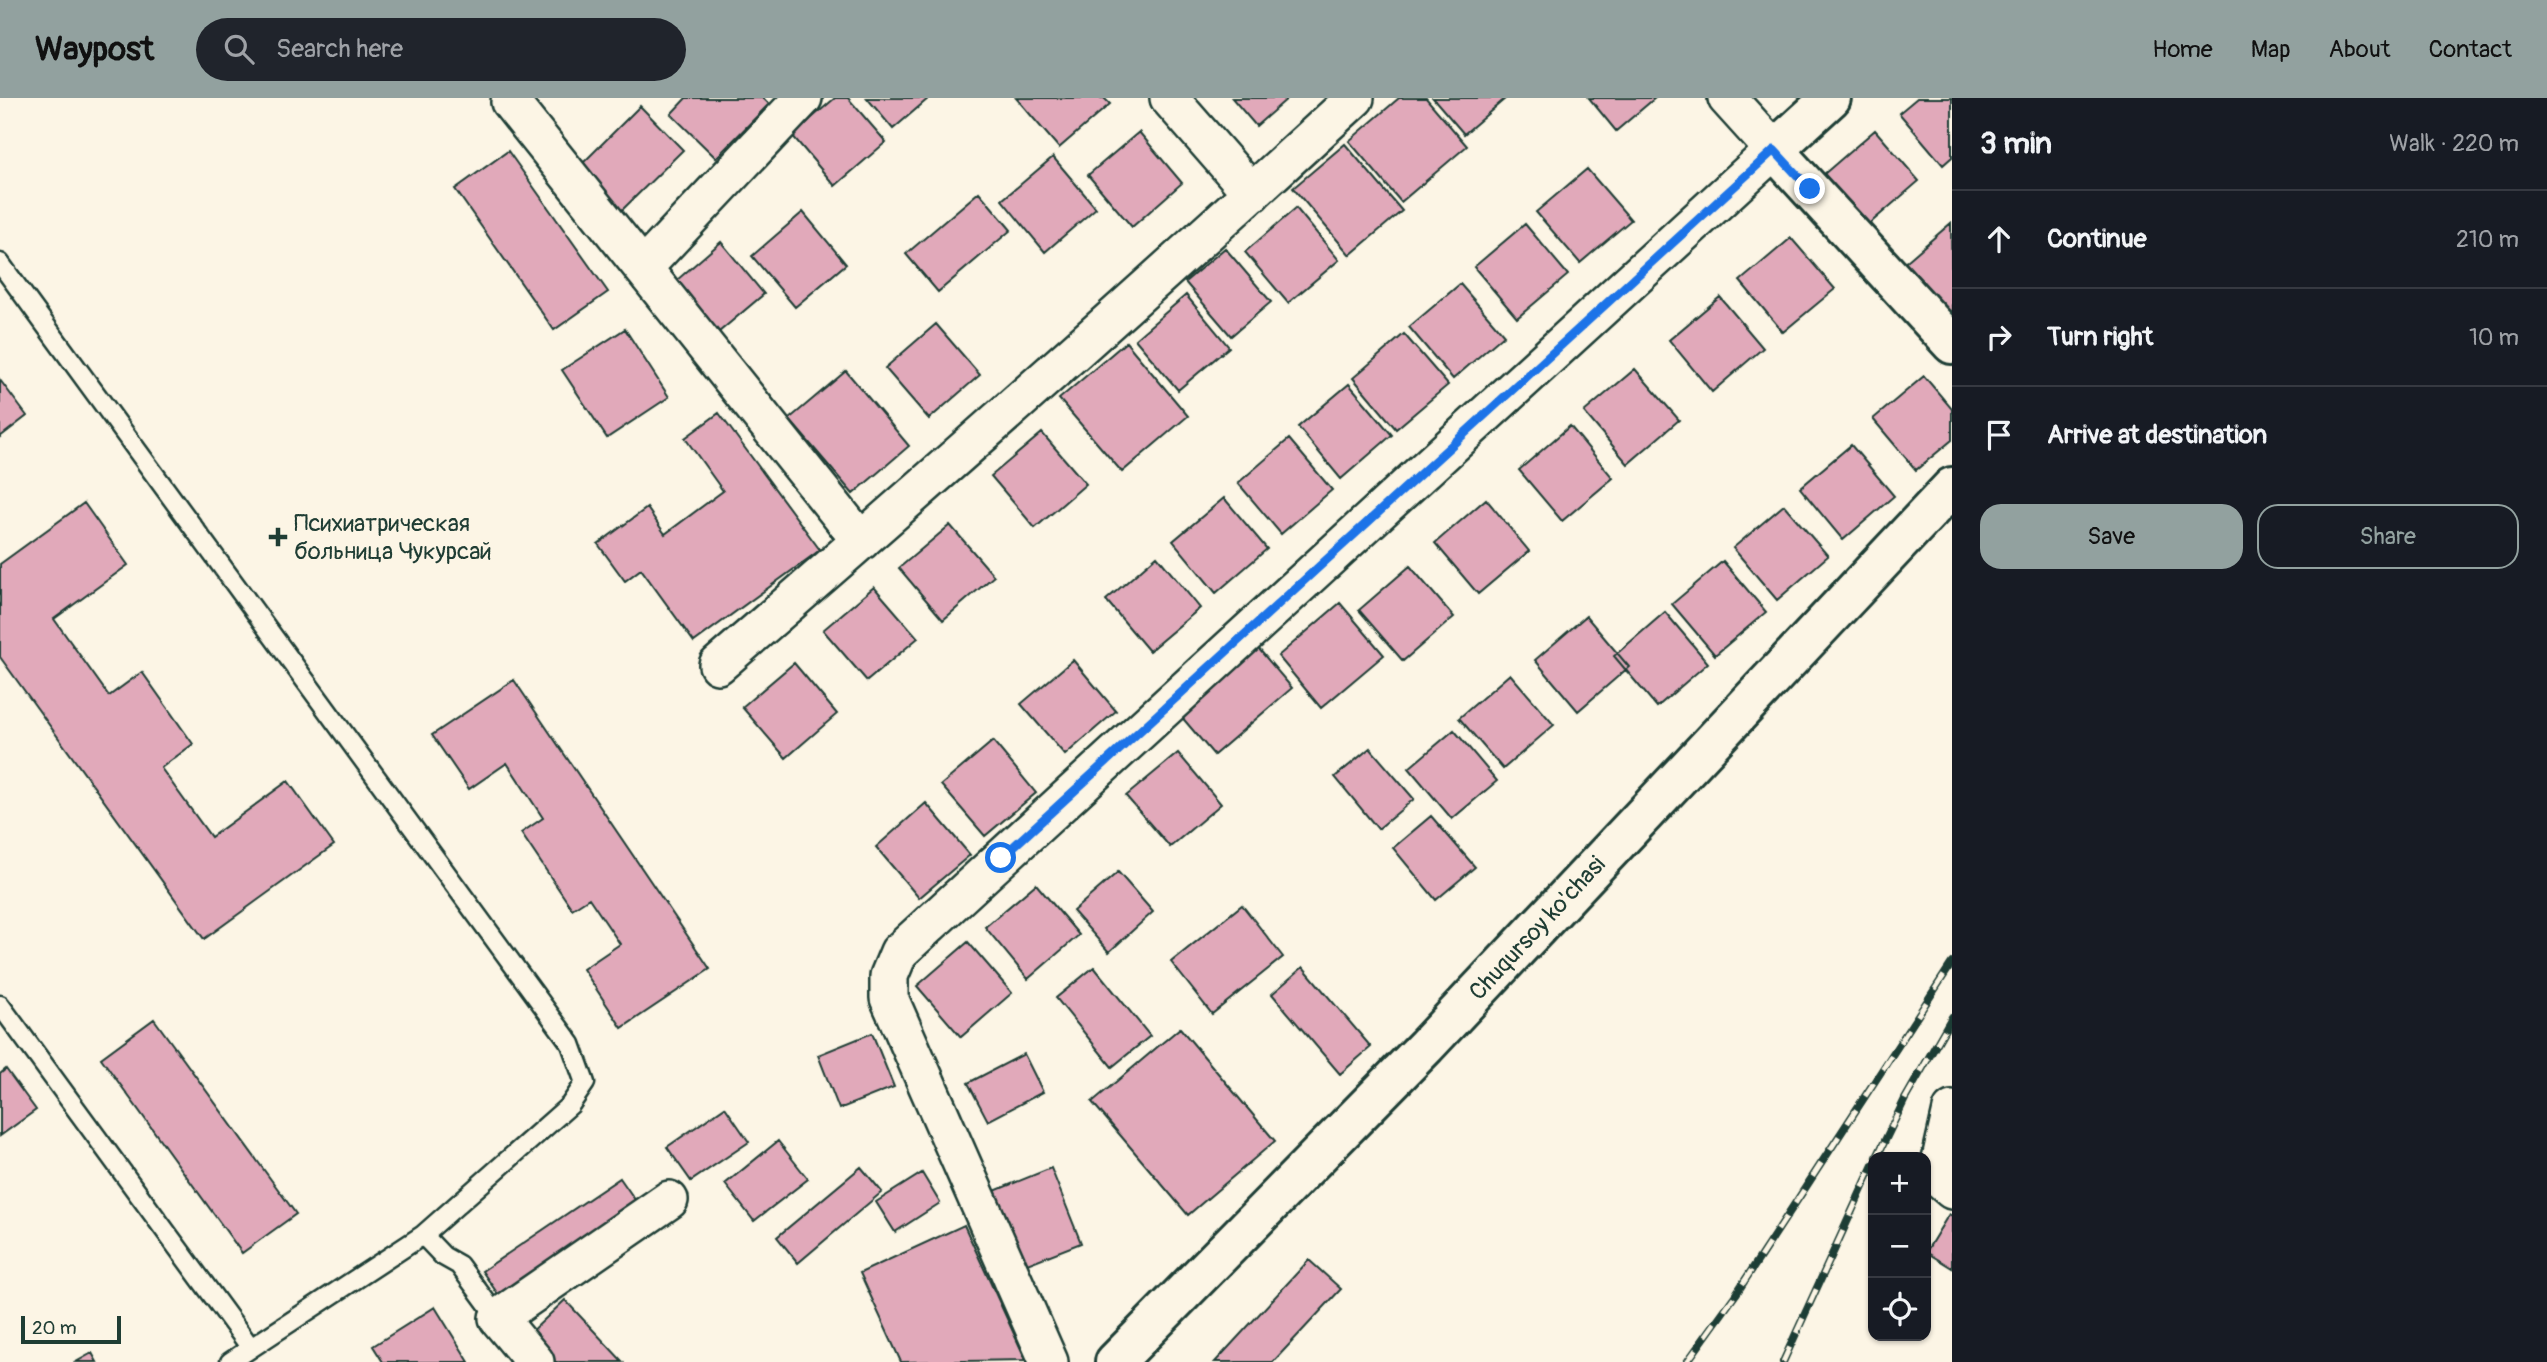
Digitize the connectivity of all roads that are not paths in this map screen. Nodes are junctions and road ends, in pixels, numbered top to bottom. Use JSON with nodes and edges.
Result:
{"nodes":[{"id":1,"x":512,"y":98,"type":"edge"},
{"id":2,"x":803,"y":98,"type":"edge"},
{"id":3,"x":1169,"y":98,"type":"edge"},
{"id":4,"x":1355,"y":98,"type":"edge"},
{"id":5,"x":1727,"y":98,"type":"edge"},
{"id":6,"x":1831,"y":98,"type":"edge"},
{"id":7,"x":1774,"y":150,"type":"junction"},
{"id":8,"x":1252,"y":193,"type":"junction"},
{"id":9,"x":0,"y":262,"type":"edge"},
{"id":10,"x":643,"y":268,"type":"junction"},
{"id":11,"x":1952,"y":344,"type":"edge"},
{"id":12,"x":1952,"y":487,"type":"edge"},
{"id":13,"x":861,"y":541,"type":"junction"},
{"id":14,"x":718,"y":665,"type":"dead end"},
{"id":15,"x":0,"y":1005,"type":"edge"},
{"id":16,"x":1952,"y":1110,"type":"edge"},
{"id":17,"x":1952,"y":1190,"type":"edge"},
{"id":18,"x":669,"y":1200,"type":"dead end"},
{"id":19,"x":423,"y":1235,"type":"junction"},
{"id":20,"x":498,"y":1318,"type":"junction"},
{"id":21,"x":251,"y":1348,"type":"junction"},
{"id":22,"x":230,"y":1362,"type":"edge"},
{"id":23,"x":536,"y":1362,"type":"edge"},
{"id":24,"x":1049,"y":1362,"type":"edge"},
{"id":25,"x":1115,"y":1362,"type":"edge"}],
"edges":[{"from":1,"to":10,"type":"street"},
{"from":2,"to":10,"type":"street"},
{"from":3,"to":8,"type":"street"},
{"from":4,"to":8,"type":"street"},
{"from":5,"to":7,"type":"street"},
{"from":6,"to":7,"type":"street"},
{"from":7,"to":11,"type":"street"},
{"from":7,"to":24,"type":"street"},
{"from":8,"to":13,"type":"street"},
{"from":9,"to":19,"type":"lane"},
{"from":10,"to":13,"type":"street"},
{"from":12,"to":25,"type":"street","name":"Chuqursoy ko'chasi"},
{"from":13,"to":14,"type":"street"},
{"from":15,"to":21,"type":"lane"},
{"from":16,"to":17,"type":"street"},
{"from":18,"to":20,"type":"street"},
{"from":19,"to":20,"type":"lane"},
{"from":19,"to":21,"type":"lane"},
{"from":20,"to":23,"type":"street"},
{"from":21,"to":22,"type":"lane"}]}
